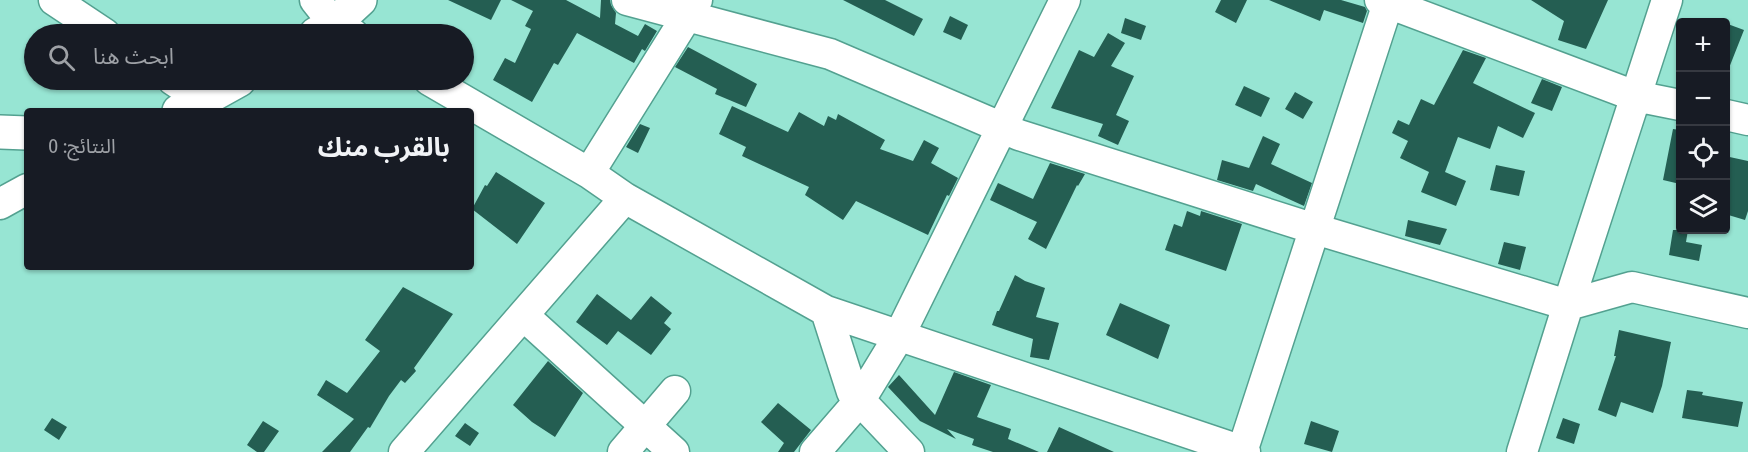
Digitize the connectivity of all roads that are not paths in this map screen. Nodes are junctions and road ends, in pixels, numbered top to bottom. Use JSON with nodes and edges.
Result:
{"nodes":[{"id":1,"x":54,"y":0,"type":"edge"},
{"id":2,"x":360,"y":0,"type":"edge"},
{"id":3,"x":627,"y":0,"type":"edge"},
{"id":4,"x":1065,"y":0,"type":"edge"},
{"id":5,"x":1667,"y":0,"type":"edge"},
{"id":6,"x":1386,"y":1,"type":"edge"},
{"id":7,"x":692,"y":8,"type":"edge"},
{"id":8,"x":330,"y":23,"type":"edge"},
{"id":9,"x":90,"y":24,"type":"edge"},
{"id":10,"x":179,"y":90,"type":"edge"},
{"id":11,"x":220,"y":90,"type":"edge"},
{"id":12,"x":446,"y":90,"type":"edge"},
{"id":13,"x":1635,"y":96,"type":"junction"},
{"id":14,"x":1676,"y":104,"type":"edge"},
{"id":15,"x":191,"y":106,"type":"edge"},
{"id":16,"x":1730,"y":116,"type":"edge"},
{"id":17,"x":1748,"y":120,"type":"edge"},
{"id":18,"x":1002,"y":128,"type":"junction"},
{"id":19,"x":0,"y":132,"type":"edge"},
{"id":20,"x":24,"y":133,"type":"edge"},
{"id":21,"x":589,"y":173,"type":"junction"},
{"id":22,"x":24,"y":191,"type":"edge"},
{"id":23,"x":625,"y":198,"type":"junction"},
{"id":24,"x":0,"y":204,"type":"edge"},
{"id":25,"x":1315,"y":229,"type":"junction"},
{"id":26,"x":1568,"y":305,"type":"junction"},
{"id":27,"x":826,"y":311,"type":"junction"},
{"id":28,"x":1748,"y":314,"type":"edge"},
{"id":29,"x":522,"y":315,"type":"junction"},
{"id":30,"x":899,"y":336,"type":"junction"},
{"id":31,"x":675,"y":391,"type":"dead end"},
{"id":32,"x":860,"y":400,"type":"junction"},
{"id":33,"x":645,"y":426,"type":"junction"},
{"id":34,"x":404,"y":452,"type":"edge"},
{"id":35,"x":623,"y":452,"type":"edge"},
{"id":36,"x":674,"y":452,"type":"edge"},
{"id":37,"x":815,"y":452,"type":"edge"},
{"id":38,"x":909,"y":452,"type":"edge"},
{"id":39,"x":1243,"y":452,"type":"edge"},
{"id":40,"x":1522,"y":452,"type":"edge"}],
"edges":[{"from":1,"to":9,"type":"street"},
{"from":2,"to":8,"type":"highway"},
{"from":3,"to":7,"type":"street"},
{"from":4,"to":18,"type":"street"},
{"from":5,"to":13,"type":"street"},
{"from":6,"to":13,"type":"street"},
{"from":6,"to":25,"type":"street"},
{"from":7,"to":18,"type":"street"},
{"from":7,"to":21,"type":"street"},
{"from":10,"to":15,"type":"street"},
{"from":11,"to":15,"type":"highway"},
{"from":12,"to":21,"type":"street"},
{"from":13,"to":14,"type":"street"},
{"from":13,"to":26,"type":"street"},
{"from":16,"to":17,"type":"street"},
{"from":18,"to":25,"type":"street"},
{"from":18,"to":30,"type":"street"},
{"from":19,"to":20,"type":"highway"},
{"from":21,"to":23,"type":"street"},
{"from":22,"to":24,"type":"street"},
{"from":23,"to":27,"type":"street"},
{"from":23,"to":29,"type":"street"},
{"from":25,"to":26,"type":"street"},
{"from":25,"to":39,"type":"street"},
{"from":26,"to":28,"type":"street"},
{"from":26,"to":40,"type":"street"},
{"from":27,"to":30,"type":"street"},
{"from":27,"to":32,"type":"street"},
{"from":29,"to":33,"type":"street"},
{"from":29,"to":34,"type":"street"},
{"from":30,"to":32,"type":"street"},
{"from":30,"to":39,"type":"street"},
{"from":31,"to":33,"type":"street"},
{"from":32,"to":37,"type":"street"},
{"from":32,"to":38,"type":"street"},
{"from":33,"to":35,"type":"street"},
{"from":33,"to":36,"type":"street"}]}
